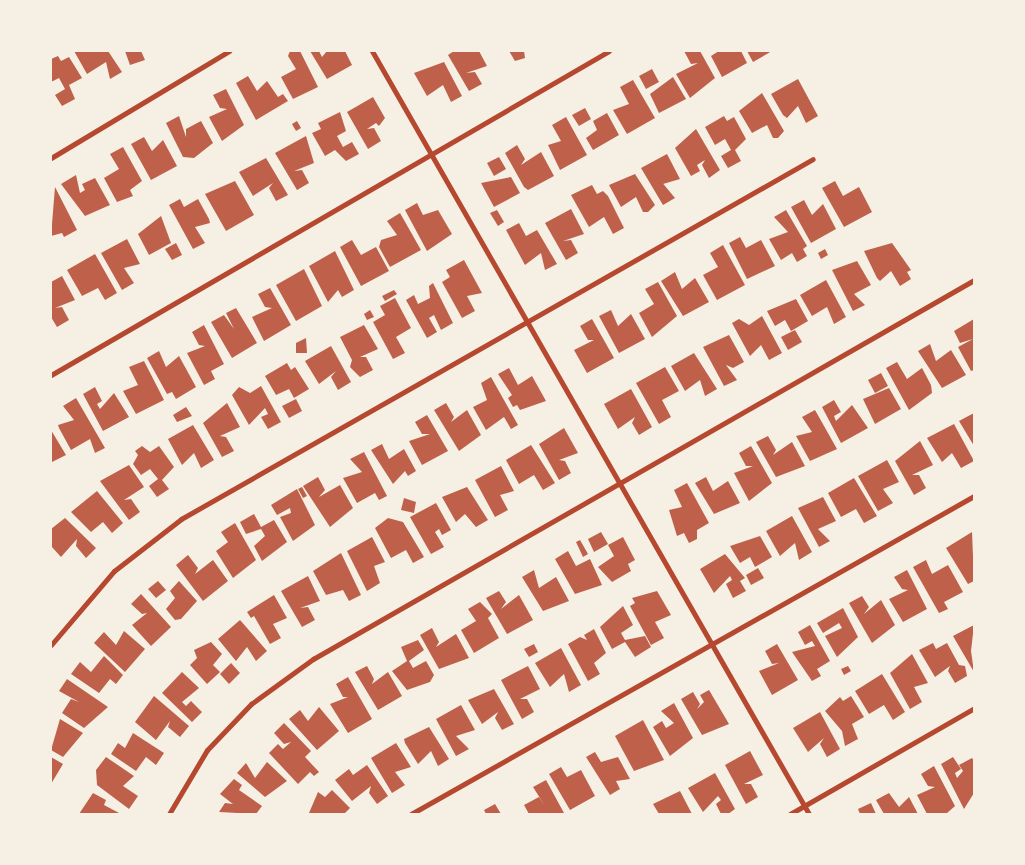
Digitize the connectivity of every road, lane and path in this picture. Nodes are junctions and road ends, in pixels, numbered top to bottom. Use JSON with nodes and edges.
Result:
{"nodes":[{"id":1,"x":230,"y":51,"type":"edge"},
{"id":2,"x":372,"y":51,"type":"edge"},
{"id":3,"x":609,"y":51,"type":"edge"},
{"id":4,"x":431,"y":152,"type":"junction"},
{"id":5,"x":51,"y":158,"type":"edge"},
{"id":6,"x":813,"y":158,"type":"dead end"},
{"id":7,"x":974,"y":280,"type":"edge"},
{"id":8,"x":527,"y":318,"type":"junction"},
{"id":9,"x":51,"y":375,"type":"edge"},
{"id":10,"x":621,"y":482,"type":"junction"},
{"id":11,"x":974,"y":496,"type":"edge"},
{"id":12,"x":713,"y":644,"type":"junction"},
{"id":13,"x":51,"y":645,"type":"edge"},
{"id":14,"x":974,"y":708,"type":"edge"},
{"id":15,"x":804,"y":805,"type":"junction"},
{"id":16,"x":169,"y":814,"type":"edge"},
{"id":17,"x":411,"y":814,"type":"edge"},
{"id":18,"x":790,"y":814,"type":"edge"},
{"id":19,"x":809,"y":814,"type":"edge"}],
"edges":[{"from":1,"to":5,"type":"street"},
{"from":2,"to":4,"type":"street"},
{"from":3,"to":4,"type":"street"},
{"from":4,"to":8,"type":"street"},
{"from":4,"to":9,"type":"street"},
{"from":6,"to":8,"type":"street"},
{"from":7,"to":10,"type":"street"},
{"from":8,"to":10,"type":"street"},
{"from":8,"to":13,"type":"street"},
{"from":10,"to":12,"type":"street"},
{"from":10,"to":16,"type":"street"},
{"from":11,"to":12,"type":"street"},
{"from":12,"to":15,"type":"street"},
{"from":12,"to":17,"type":"street"},
{"from":14,"to":15,"type":"street"},
{"from":15,"to":18,"type":"street"},
{"from":15,"to":19,"type":"street"}]}
